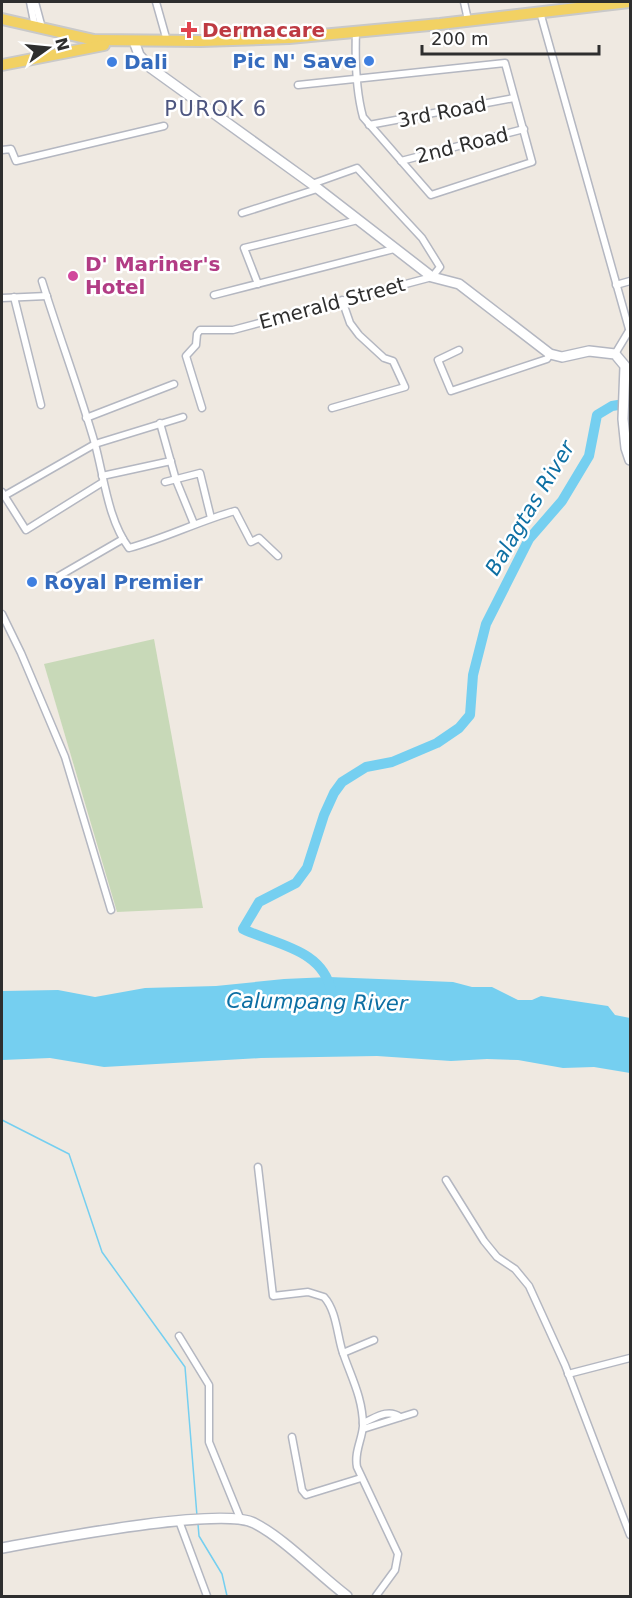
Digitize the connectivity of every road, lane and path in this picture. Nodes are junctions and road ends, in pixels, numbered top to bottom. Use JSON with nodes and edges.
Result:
{"nodes":[{"id":1,"x":30,"y":2,"type":"edge"},
{"id":2,"x":35,"y":2,"type":"edge"},
{"id":3,"x":156,"y":2,"type":"edge"},
{"id":4,"x":464,"y":2,"type":"edge"},
{"id":5,"x":629,"y":2,"type":"edge"},
{"id":6,"x":540,"y":11,"type":"junction"},
{"id":7,"x":2,"y":19,"type":"edge"},
{"id":8,"x":468,"y":20,"type":"junction"},
{"id":9,"x":39,"y":28,"type":"junction"},
{"id":10,"x":356,"y":31,"type":"junction"},
{"id":11,"x":77,"y":37,"type":"junction"},
{"id":12,"x":134,"y":41,"type":"junction"},
{"id":13,"x":167,"y":41,"type":"junction"},
{"id":14,"x":116,"y":42,"type":"junction"},
{"id":15,"x":77,"y":50,"type":"junction"},
{"id":16,"x":2,"y":65,"type":"edge"},
{"id":17,"x":358,"y":77,"type":"junction"},
{"id":18,"x":298,"y":85,"type":"dead end"},
{"id":19,"x":514,"y":98,"type":"junction"},
{"id":20,"x":369,"y":125,"type":"junction"},
{"id":21,"x":164,"y":126,"type":"dead end"},
{"id":22,"x":524,"y":129,"type":"junction"},
{"id":23,"x":2,"y":150,"type":"edge"},
{"id":24,"x":401,"y":161,"type":"junction"},
{"id":25,"x":315,"y":186,"type":"junction"},
{"id":26,"x":242,"y":213,"type":"dead end"},
{"id":27,"x":358,"y":220,"type":"junction"},
{"id":28,"x":394,"y":249,"type":"junction"},
{"id":29,"x":432,"y":277,"type":"junction"},
{"id":30,"x":42,"y":281,"type":"dead end"},
{"id":31,"x":630,"y":281,"type":"edge"},
{"id":32,"x":258,"y":284,"type":"junction"},
{"id":33,"x":616,"y":285,"type":"junction"},
{"id":34,"x":214,"y":295,"type":"dead end"},
{"id":35,"x":47,"y":296,"type":"junction"},
{"id":36,"x":14,"y":297,"type":"junction"},
{"id":37,"x":2,"y":298,"type":"edge"},
{"id":38,"x":342,"y":300,"type":"junction"},
{"id":39,"x":630,"y":304,"type":"edge"},
{"id":40,"x":622,"y":306,"type":"junction"},
{"id":41,"x":630,"y":329,"type":"edge"},
{"id":42,"x":459,"y":350,"type":"dead end"},
{"id":43,"x":550,"y":354,"type":"junction"},
{"id":44,"x":615,"y":354,"type":"junction"},
{"id":45,"x":174,"y":384,"type":"dead end"},
{"id":46,"x":41,"y":405,"type":"dead end"},
{"id":47,"x":202,"y":408,"type":"dead end"},
{"id":48,"x":332,"y":408,"type":"dead end"},
{"id":49,"x":183,"y":417,"type":"dead end"},
{"id":50,"x":86,"y":418,"type":"junction"},
{"id":51,"x":159,"y":423,"type":"junction"},
{"id":52,"x":95,"y":444,"type":"junction"},
{"id":53,"x":630,"y":460,"type":"edge"},
{"id":54,"x":171,"y":461,"type":"junction"},
{"id":55,"x":103,"y":479,"type":"junction"},
{"id":56,"x":176,"y":480,"type":"junction"},
{"id":57,"x":165,"y":482,"type":"dead end"},
{"id":58,"x":3,"y":494,"type":"edge"},
{"id":59,"x":211,"y":518,"type":"junction"},
{"id":60,"x":194,"y":524,"type":"junction"},
{"id":61,"x":123,"y":539,"type":"junction"},
{"id":62,"x":278,"y":556,"type":"dead end"},
{"id":63,"x":59,"y":576,"type":"dead end"},
{"id":64,"x":2,"y":614,"type":"edge"},
{"id":65,"x":111,"y":910,"type":"dead end"},
{"id":66,"x":258,"y":1167,"type":"dead end"},
{"id":67,"x":447,"y":1180,"type":"dead end"},
{"id":68,"x":179,"y":1336,"type":"dead end"},
{"id":69,"x":374,"y":1340,"type":"dead end"},
{"id":70,"x":343,"y":1353,"type":"junction"},
{"id":71,"x":630,"y":1358,"type":"edge"},
{"id":72,"x":568,"y":1374,"type":"junction"},
{"id":73,"x":414,"y":1413,"type":"dead end"},
{"id":74,"x":363,"y":1426,"type":"junction"},
{"id":75,"x":292,"y":1437,"type":"dead end"},
{"id":76,"x":361,"y":1478,"type":"junction"},
{"id":77,"x":240,"y":1518,"type":"junction"},
{"id":78,"x":179,"y":1521,"type":"junction"},
{"id":79,"x":628,"y":1524,"type":"edge"},
{"id":80,"x":630,"y":1534,"type":"edge"},
{"id":81,"x":2,"y":1548,"type":"edge"},
{"id":82,"x":207,"y":1596,"type":"edge"},
{"id":83,"x":347,"y":1596,"type":"edge"},
{"id":84,"x":376,"y":1596,"type":"edge"}],
"edges":[{"from":1,"to":9,"type":"street"},
{"from":2,"to":9,"type":"street"},
{"from":3,"to":13,"type":"street"},
{"from":4,"to":8,"type":"street"},
{"from":5,"to":6,"type":"main road"},
{"from":6,"to":8,"type":"main road"},
{"from":6,"to":33,"type":"street"},
{"from":7,"to":9,"type":"main road"},
{"from":8,"to":10,"type":"main road"},
{"from":9,"to":11,"type":"main road"},
{"from":10,"to":13,"type":"main road"},
{"from":10,"to":17,"type":"street"},
{"from":11,"to":14,"type":"main road"},
{"from":11,"to":15,"type":"main road"},
{"from":12,"to":13,"type":"main road"},
{"from":12,"to":14,"type":"main road"},
{"from":12,"to":25,"type":"street"},
{"from":14,"to":15,"type":"main road"},
{"from":15,"to":16,"type":"main road"},
{"from":17,"to":18,"type":"street"},
{"from":17,"to":19,"type":"street"},
{"from":17,"to":20,"type":"street"},
{"from":19,"to":20,"type":"street","name":"3rd Road"},
{"from":19,"to":22,"type":"street"},
{"from":20,"to":24,"type":"street"},
{"from":21,"to":23,"type":"street"},
{"from":22,"to":24,"type":"street","name":"2nd Road"},
{"from":22,"to":24,"type":"street"},
{"from":25,"to":26,"type":"street"},
{"from":25,"to":27,"type":"street"},
{"from":25,"to":29,"type":"street"},
{"from":27,"to":28,"type":"street"},
{"from":27,"to":32,"type":"street"},
{"from":28,"to":29,"type":"street"},
{"from":28,"to":32,"type":"street"},
{"from":29,"to":38,"type":"street","name":"Emerald Street"},
{"from":29,"to":43,"type":"street"},
{"from":30,"to":35,"type":"street"},
{"from":31,"to":33,"type":"street"},
{"from":32,"to":34,"type":"street"},
{"from":33,"to":40,"type":"street"},
{"from":35,"to":36,"type":"street"},
{"from":35,"to":50,"type":"street"},
{"from":36,"to":37,"type":"street"},
{"from":36,"to":46,"type":"street"},
{"from":38,"to":47,"type":"street","name":"Emerald Street"},
{"from":38,"to":48,"type":"street"},
{"from":39,"to":40,"type":"street"},
{"from":40,"to":41,"type":"street"},
{"from":41,"to":44,"type":"street"},
{"from":42,"to":43,"type":"street"},
{"from":43,"to":44,"type":"street"},
{"from":44,"to":53,"type":"street"},
{"from":45,"to":50,"type":"street"},
{"from":49,"to":51,"type":"street"},
{"from":50,"to":52,"type":"street"},
{"from":51,"to":52,"type":"street"},
{"from":51,"to":54,"type":"street"},
{"from":52,"to":55,"type":"street"},
{"from":52,"to":58,"type":"street"},
{"from":54,"to":55,"type":"street"},
{"from":54,"to":56,"type":"street"},
{"from":55,"to":58,"type":"street"},
{"from":55,"to":61,"type":"street"},
{"from":56,"to":57,"type":"street"},
{"from":56,"to":59,"type":"street"},
{"from":56,"to":60,"type":"street"},
{"from":59,"to":60,"type":"street"},
{"from":59,"to":62,"type":"street"},
{"from":60,"to":61,"type":"street"},
{"from":61,"to":63,"type":"street"},
{"from":64,"to":65,"type":"street"},
{"from":66,"to":70,"type":"street"},
{"from":67,"to":72,"type":"street"},
{"from":68,"to":77,"type":"street"},
{"from":69,"to":70,"type":"street"},
{"from":70,"to":74,"type":"street"},
{"from":71,"to":72,"type":"street"},
{"from":72,"to":79,"type":"street"},
{"from":73,"to":74,"type":"street"},
{"from":74,"to":76,"type":"street"},
{"from":75,"to":76,"type":"street"},
{"from":76,"to":84,"type":"street"},
{"from":77,"to":78,"type":"street"},
{"from":77,"to":83,"type":"street"},
{"from":78,"to":81,"type":"street"},
{"from":78,"to":82,"type":"street"},
{"from":79,"to":80,"type":"street"}]}
